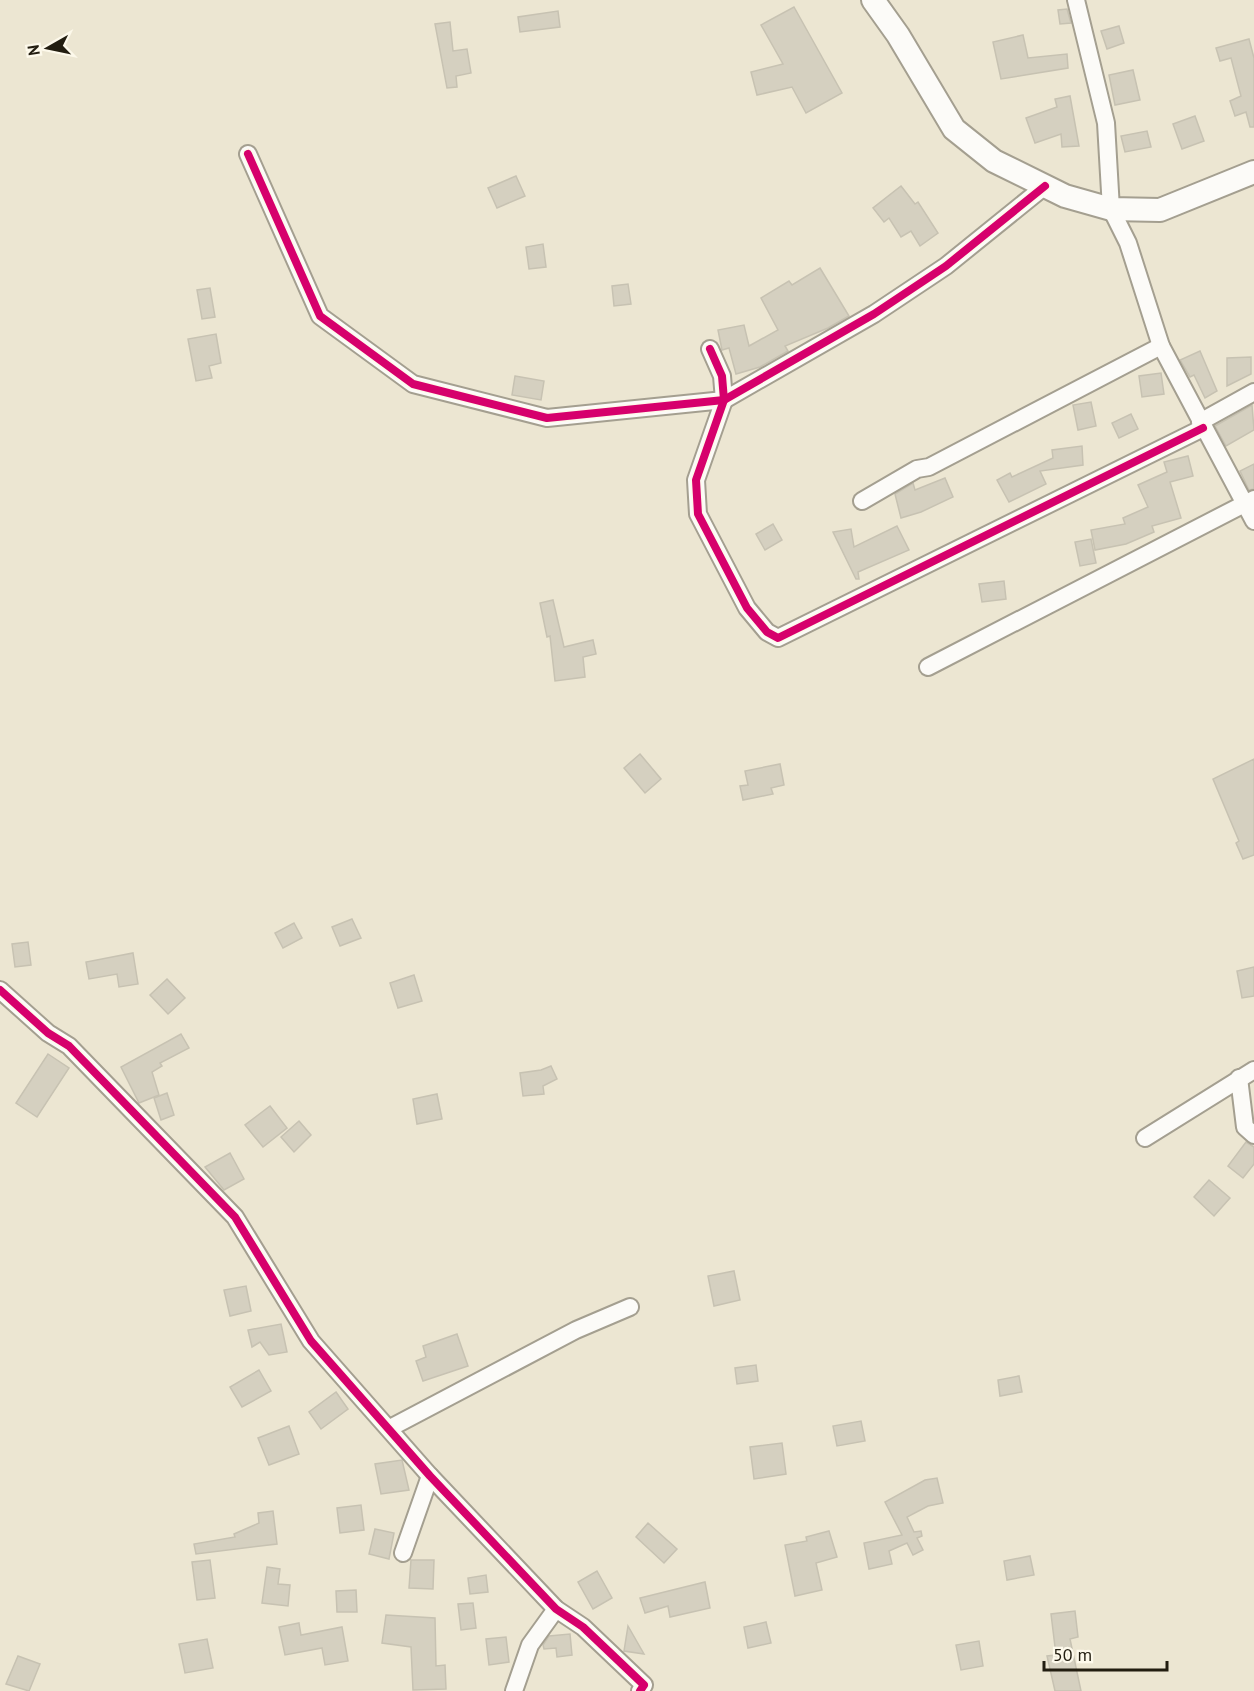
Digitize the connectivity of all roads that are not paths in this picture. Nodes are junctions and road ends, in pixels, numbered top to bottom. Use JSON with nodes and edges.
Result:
{"nodes":[{"id":1,"x":873,"y":0,"type":"edge"},
{"id":2,"x":1076,"y":0,"type":"edge"},
{"id":3,"x":248,"y":154,"type":"dead end"},
{"id":4,"x":1254,"y":172,"type":"edge"},
{"id":5,"x":1045,"y":186,"type":"junction"},
{"id":6,"x":1111,"y":209,"type":"junction"},
{"id":7,"x":1161,"y":345,"type":"junction"},
{"id":8,"x":710,"y":349,"type":"dead end"},
{"id":9,"x":1254,"y":392,"type":"edge"},
{"id":10,"x":724,"y":400,"type":"junction"},
{"id":11,"x":1202,"y":425,"type":"junction"},
{"id":12,"x":862,"y":501,"type":"dead end"},
{"id":13,"x":1249,"y":502,"type":"edge"},
{"id":14,"x":1254,"y":521,"type":"edge"},
{"id":15,"x":928,"y":667,"type":"dead end"},
{"id":16,"x":0,"y":990,"type":"edge"},
{"id":17,"x":1254,"y":1070,"type":"edge"},
{"id":18,"x":1239,"y":1078,"type":"junction"},
{"id":19,"x":1254,"y":1135,"type":"edge"},
{"id":20,"x":1145,"y":1138,"type":"dead end"},
{"id":21,"x":630,"y":1307,"type":"dead end"},
{"id":22,"x":390,"y":1428,"type":"junction"},
{"id":23,"x":429,"y":1476,"type":"junction"},
{"id":24,"x":403,"y":1553,"type":"dead end"},
{"id":25,"x":556,"y":1609,"type":"junction"},
{"id":26,"x":514,"y":1691,"type":"edge"},
{"id":27,"x":640,"y":1691,"type":"edge"}],
"edges":[{"from":1,"to":5,"type":"main road"},
{"from":2,"to":6,"type":"street"},
{"from":3,"to":10,"type":"street"},
{"from":4,"to":6,"type":"main road"},
{"from":5,"to":6,"type":"main road"},
{"from":5,"to":10,"type":"street"},
{"from":6,"to":7,"type":"street"},
{"from":7,"to":11,"type":"street"},
{"from":7,"to":12,"type":"street"},
{"from":8,"to":10,"type":"street"},
{"from":9,"to":11,"type":"street"},
{"from":10,"to":11,"type":"street"},
{"from":11,"to":13,"type":"street"},
{"from":13,"to":14,"type":"street"},
{"from":13,"to":15,"type":"street"},
{"from":16,"to":22,"type":"street"},
{"from":17,"to":18,"type":"street"},
{"from":18,"to":19,"type":"street"},
{"from":18,"to":20,"type":"street"},
{"from":21,"to":22,"type":"street"},
{"from":22,"to":23,"type":"street"},
{"from":23,"to":24,"type":"street"},
{"from":23,"to":25,"type":"street"},
{"from":25,"to":26,"type":"street"},
{"from":25,"to":27,"type":"street"}]}
